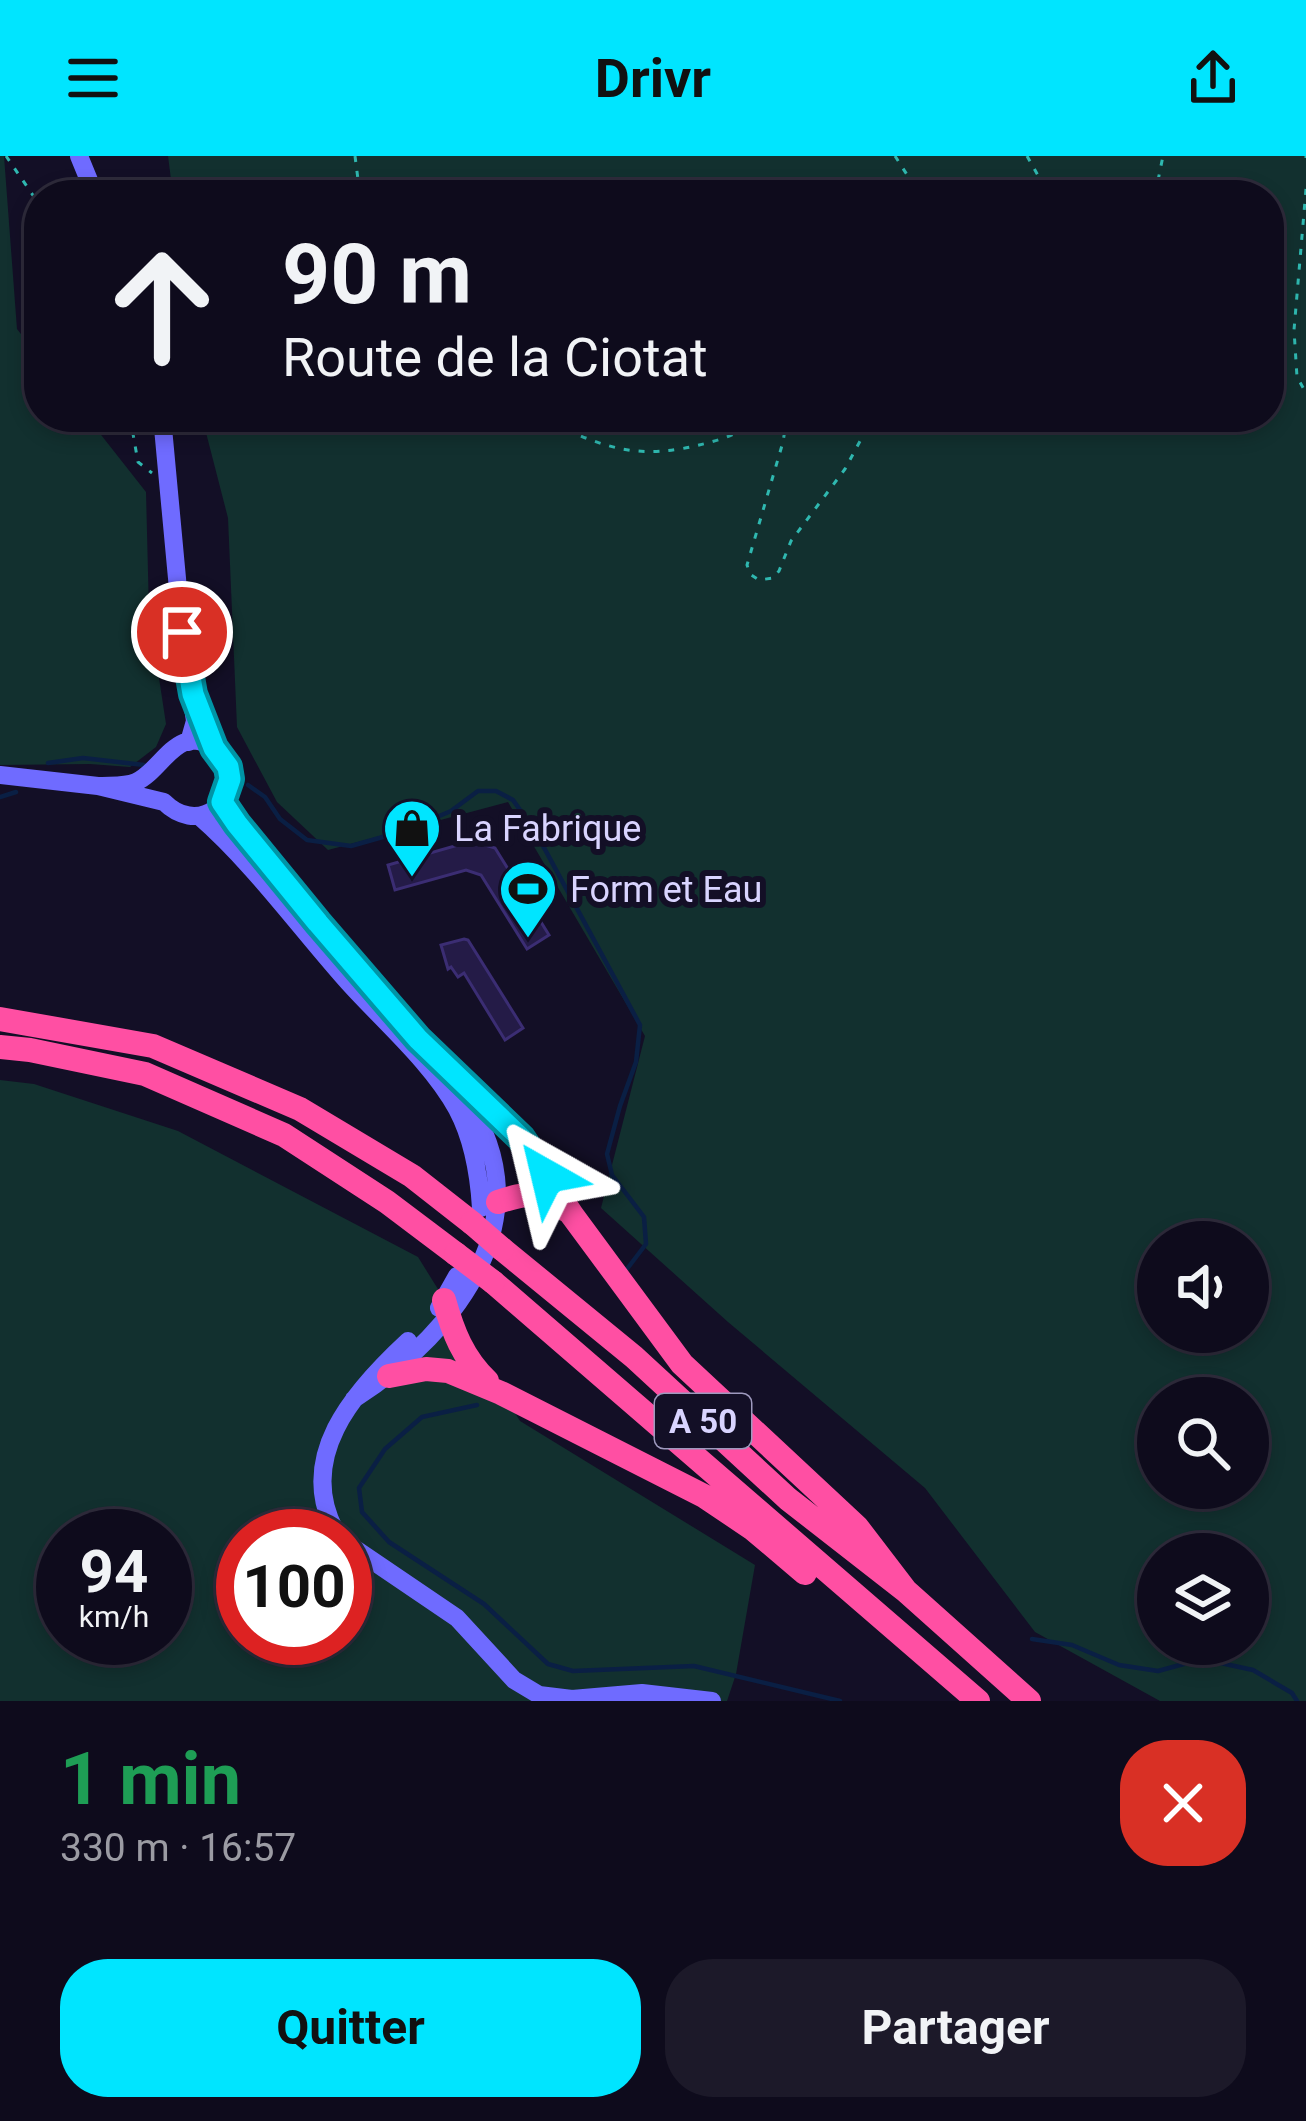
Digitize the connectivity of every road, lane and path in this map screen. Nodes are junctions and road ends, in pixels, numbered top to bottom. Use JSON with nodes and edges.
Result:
{"nodes":[{"id":1,"x":6,"y":156,"type":"edge"},
{"id":2,"x":24,"y":182,"type":"edge"},
{"id":3,"x":1306,"y":189,"type":"edge"},
{"id":4,"x":1306,"y":393,"type":"edge"},
{"id":5,"x":133,"y":432,"type":"edge"},
{"id":6,"x":163,"y":432,"type":"edge"},
{"id":7,"x":570,"y":432,"type":"edge"},
{"id":8,"x":738,"y":432,"type":"edge"},
{"id":9,"x":785,"y":432,"type":"edge"},
{"id":10,"x":865,"y":432,"type":"edge"},
{"id":11,"x":166,"y":472,"type":"junction"},
{"id":12,"x":193,"y":694,"type":"junction"},
{"id":13,"x":189,"y":742,"type":"junction"},
{"id":14,"x":214,"y":748,"type":"junction"},
{"id":15,"x":160,"y":761,"type":"junction"},
{"id":16,"x":0,"y":775,"type":"edge"},
{"id":17,"x":98,"y":786,"type":"junction"},
{"id":18,"x":164,"y":802,"type":"junction"},
{"id":19,"x":222,"y":802,"type":"junction"},
{"id":20,"x":199,"y":815,"type":"junction"},
{"id":21,"x":0,"y":1019,"type":"edge"},
{"id":22,"x":418,"y":1039,"type":"junction"},
{"id":23,"x":0,"y":1047,"type":"edge"},
{"id":24,"x":487,"y":1213,"type":"junction"},
{"id":25,"x":572,"y":1215,"type":"junction"},
{"id":26,"x":469,"y":1275,"type":"junction"},
{"id":27,"x":447,"y":1309,"type":"junction"},
{"id":28,"x":389,"y":1376,"type":"junction"},
{"id":29,"x":501,"y":1393,"type":"junction"},
{"id":30,"x":354,"y":1399,"type":"junction"},
{"id":31,"x":328,"y":1509,"type":"edge"},
{"id":32,"x":372,"y":1560,"type":"edge"},
{"id":33,"x":906,"y":1591,"type":"junction"},
{"id":34,"x":878,"y":1613,"type":"junction"},
{"id":35,"x":712,"y":1701,"type":"edge"},
{"id":36,"x":978,"y":1701,"type":"edge"},
{"id":37,"x":1029,"y":1701,"type":"edge"}],
"edges":[{"from":1,"to":2,"type":"path"},
{"from":3,"to":4,"type":"path"},
{"from":5,"to":11,"type":"path"},
{"from":6,"to":11,"type":"main road"},
{"from":7,"to":8,"type":"path"},
{"from":9,"to":10,"type":"path"},
{"from":11,"to":12,"type":"main road"},
{"from":12,"to":13,"type":"main road"},
{"from":12,"to":14,"type":"main road"},
{"from":13,"to":14,"type":"main road"},
{"from":13,"to":15,"type":"main road"},
{"from":14,"to":19,"type":"main road"},
{"from":15,"to":17,"type":"main road"},
{"from":15,"to":18,"type":"main road"},
{"from":16,"to":17,"type":"main road"},
{"from":17,"to":18,"type":"main road"},
{"from":18,"to":20,"type":"main road"},
{"from":19,"to":20,"type":"main road"},
{"from":19,"to":22,"type":"main road"},
{"from":20,"to":24,"type":"main road"},
{"from":21,"to":24,"type":"highway","number":"A 50"},
{"from":22,"to":24,"type":"main road"},
{"from":22,"to":25,"type":"highway"},
{"from":23,"to":26,"type":"highway","number":"A 50"},
{"from":24,"to":25,"type":"highway"},
{"from":24,"to":26,"type":"main road","bridge":true},
{"from":24,"to":33,"type":"highway","number":"A 50","bridge":true},
{"from":25,"to":33,"type":"highway"},
{"from":26,"to":27,"type":"main road"},
{"from":26,"to":34,"type":"highway","number":"A 50"},
{"from":27,"to":28,"type":"main road"},
{"from":27,"to":29,"type":"highway"},
{"from":27,"to":30,"type":"main road"},
{"from":28,"to":29,"type":"highway"},
{"from":28,"to":30,"type":"main road"},
{"from":29,"to":34,"type":"highway"},
{"from":30,"to":31,"type":"main road"},
{"from":32,"to":35,"type":"main road"},
{"from":33,"to":37,"type":"highway","number":"A 50"},
{"from":34,"to":36,"type":"highway","number":"A 50"}]}
